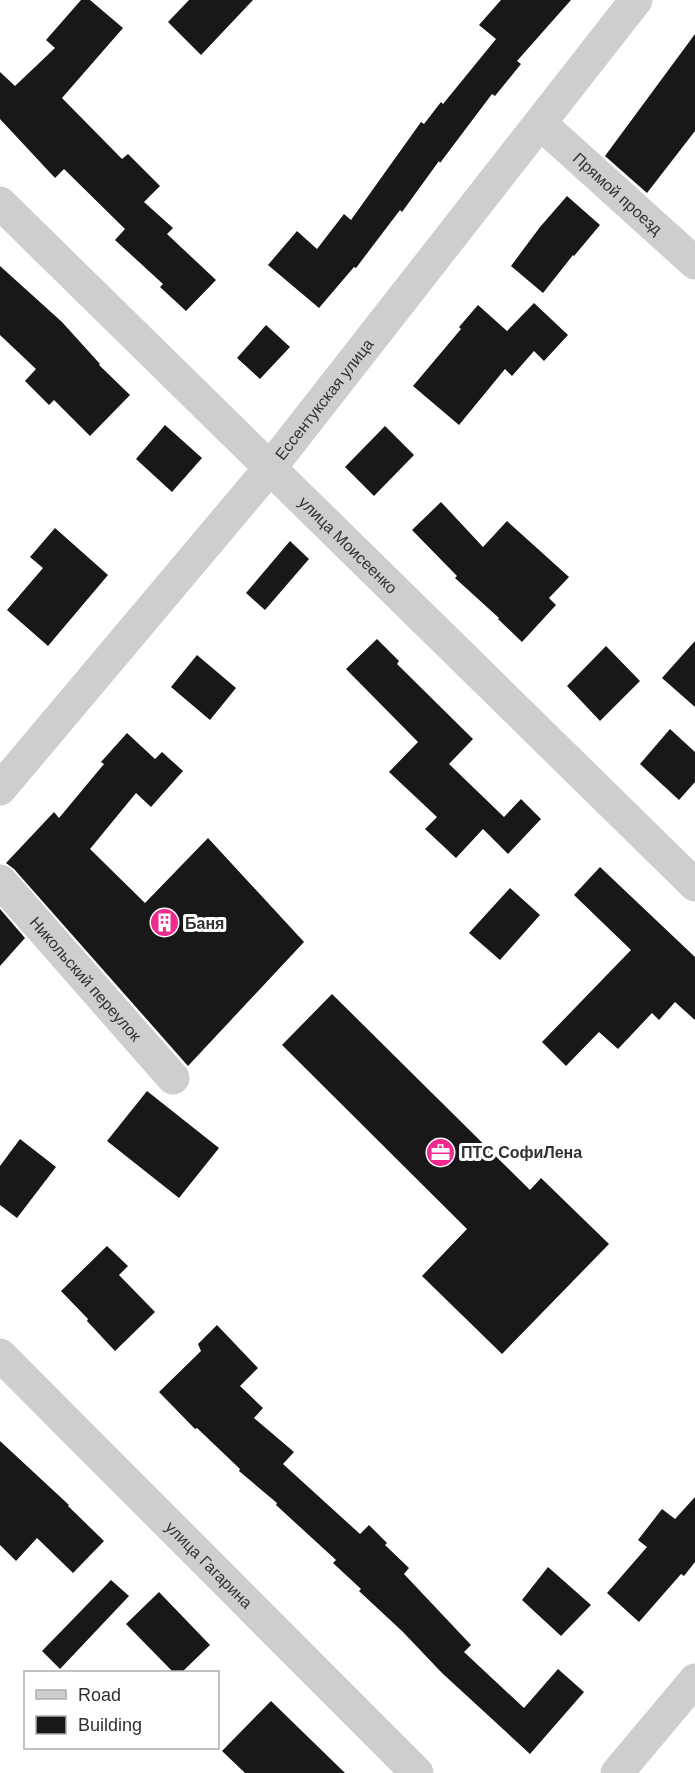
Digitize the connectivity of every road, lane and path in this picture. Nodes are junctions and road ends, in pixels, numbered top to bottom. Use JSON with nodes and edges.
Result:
{"nodes":[{"id":1,"x":636,"y":0,"type":"edge"},
{"id":2,"x":540,"y":123,"type":"junction"},
{"id":3,"x":0,"y":203,"type":"edge"},
{"id":4,"x":695,"y":263,"type":"edge"},
{"id":5,"x":270,"y":468,"type":"junction"},
{"id":6,"x":0,"y":789,"type":"edge"},
{"id":7,"x":0,"y":880,"type":"edge"},
{"id":8,"x":695,"y":885,"type":"edge"},
{"id":9,"x":173,"y":1078,"type":"dead end"},
{"id":10,"x":0,"y":1355,"type":"edge"},
{"id":11,"x":695,"y":1680,"type":"edge"},
{"id":12,"x":417,"y":1773,"type":"edge"},
{"id":13,"x":617,"y":1773,"type":"edge"}],
"edges":[{"from":1,"to":2,"type":"street","name":"Ессентукская улица"},
{"from":2,"to":4,"type":"street","name":"Прямой проезд"},
{"from":2,"to":5,"type":"street","name":"Ессентукская улица"},
{"from":3,"to":5,"type":"street","name":"улица Моисеенко"},
{"from":5,"to":6,"type":"street","name":"Ессентукская улица"},
{"from":5,"to":8,"type":"street","name":"улица Моисеенко"},
{"from":7,"to":9,"type":"street","name":"Никольский переулок"},
{"from":10,"to":12,"type":"street","name":"улица Гагарина"},
{"from":11,"to":13,"type":"street"}]}
